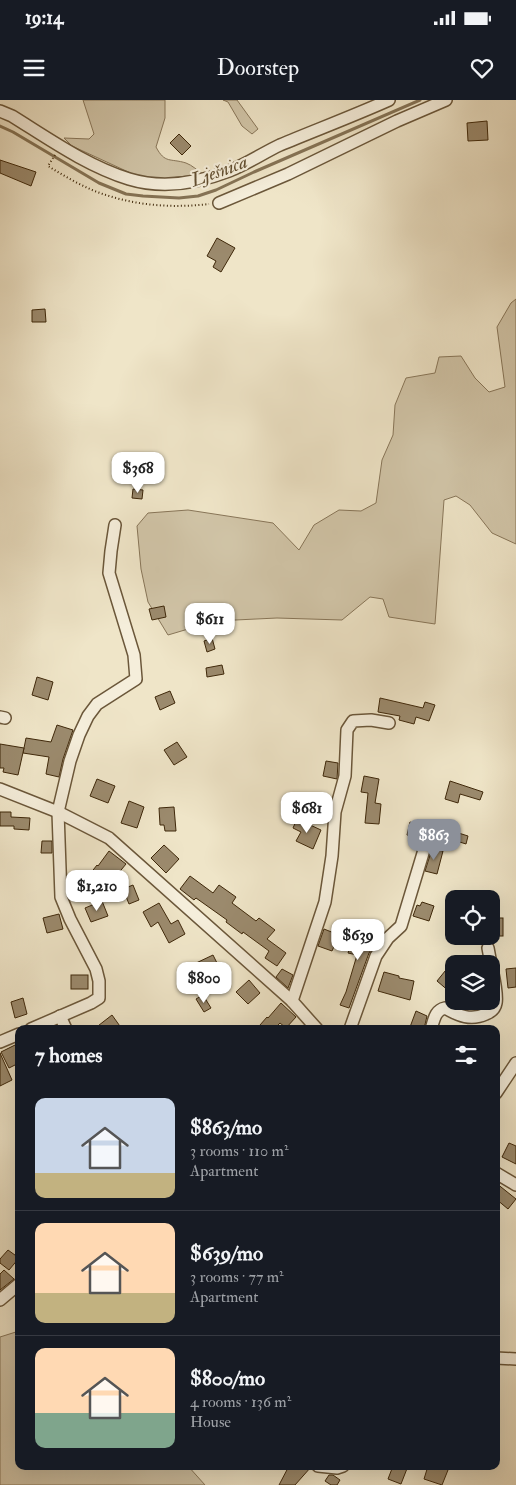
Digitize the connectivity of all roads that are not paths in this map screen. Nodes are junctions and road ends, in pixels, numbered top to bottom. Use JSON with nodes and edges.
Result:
{"nodes":[{"id":1,"x":389,"y":100,"type":"edge"},
{"id":2,"x":446,"y":100,"type":"edge"},
{"id":3,"x":0,"y":111,"type":"edge"},
{"id":4,"x":218,"y":203,"type":"road end"},
{"id":5,"x":115,"y":525,"type":"dead end"},
{"id":6,"x":389,"y":723,"type":"dead end"},
{"id":7,"x":0,"y":789,"type":"edge"},
{"id":8,"x":58,"y":812,"type":"junction"},
{"id":9,"x":430,"y":830,"type":"dead end"},
{"id":10,"x":488,"y":948,"type":"dead end"},
{"id":11,"x":489,"y":955,"type":"edge"},
{"id":12,"x":292,"y":1001,"type":"junction"},
{"id":13,"x":445,"y":1008,"type":"edge"},
{"id":14,"x":448,"y":1010,"type":"edge"},
{"id":15,"x":493,"y":1010,"type":"edge"},
{"id":16,"x":60,"y":1016,"type":"junction"},
{"id":17,"x":40,"y":1025,"type":"edge"},
{"id":18,"x":64,"y":1025,"type":"edge"},
{"id":19,"x":313,"y":1025,"type":"edge"},
{"id":20,"x":351,"y":1025,"type":"edge"},
{"id":21,"x":432,"y":1025,"type":"edge"},
{"id":22,"x":15,"y":1036,"type":"edge"},
{"id":23,"x":0,"y":1042,"type":"edge"},
{"id":24,"x":516,"y":1064,"type":"edge"},
{"id":25,"x":500,"y":1087,"type":"edge"},
{"id":26,"x":500,"y":1175,"type":"edge"},
{"id":27,"x":516,"y":1185,"type":"edge"},
{"id":28,"x":15,"y":1287,"type":"edge"},
{"id":29,"x":0,"y":1300,"type":"edge"},
{"id":30,"x":500,"y":1358,"type":"edge"},
{"id":31,"x":516,"y":1359,"type":"edge"}],
"edges":[{"from":1,"to":3,"type":"street"},
{"from":2,"to":4,"type":"street"},
{"from":5,"to":8,"type":"street"},
{"from":6,"to":12,"type":"street"},
{"from":7,"to":8,"type":"street"},
{"from":8,"to":12,"type":"street"},
{"from":8,"to":16,"type":"street"},
{"from":9,"to":20,"type":"street"},
{"from":10,"to":11,"type":"street"},
{"from":12,"to":19,"type":"street"},
{"from":13,"to":21,"type":"street"},
{"from":14,"to":15,"type":"street"},
{"from":16,"to":17,"type":"street"},
{"from":16,"to":18,"type":"street"},
{"from":22,"to":23,"type":"street"},
{"from":24,"to":25,"type":"street"},
{"from":26,"to":27,"type":"street"},
{"from":28,"to":29,"type":"street"},
{"from":30,"to":31,"type":"street"}]}
